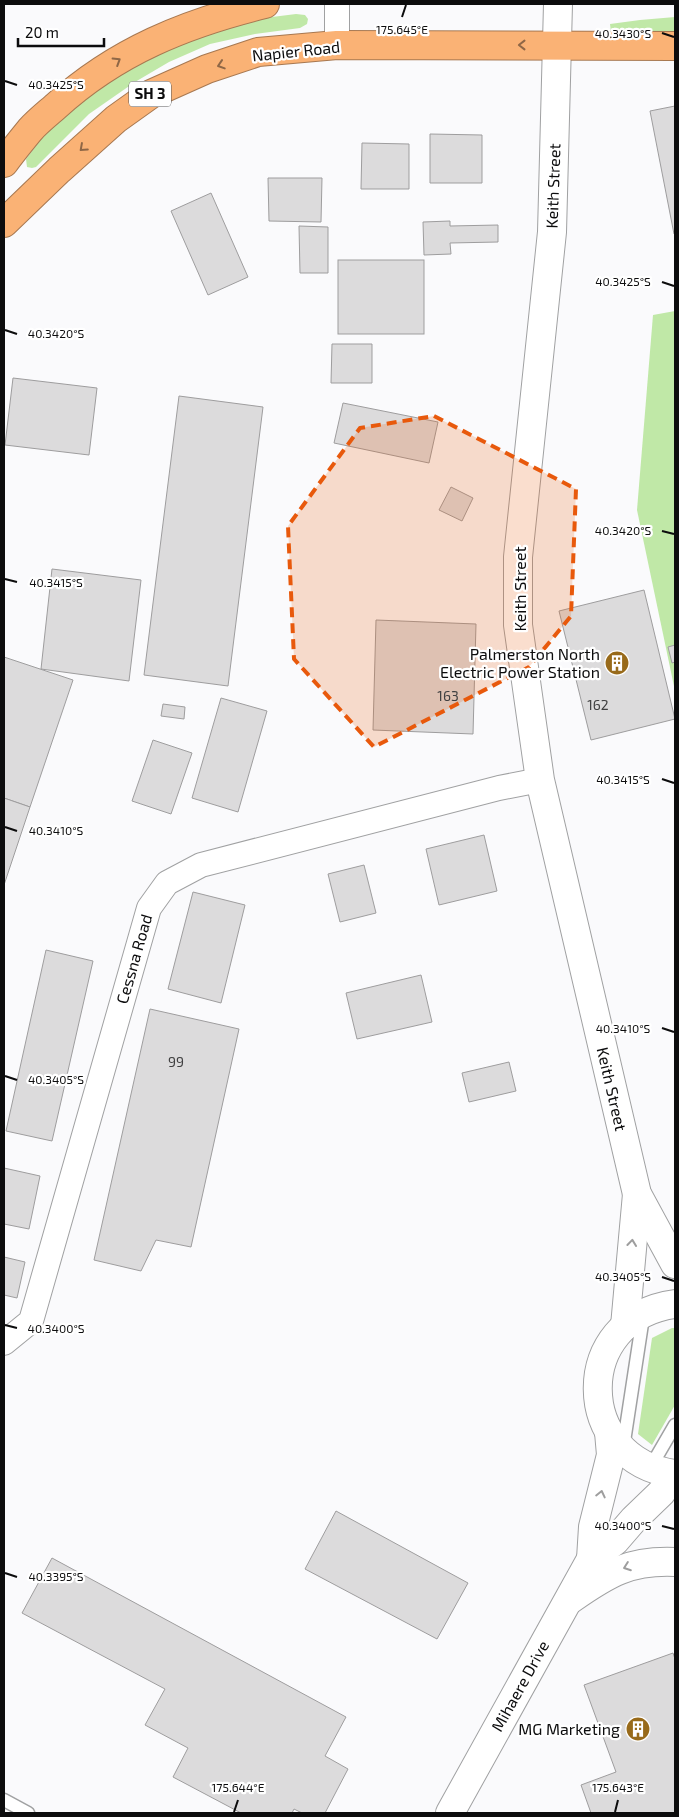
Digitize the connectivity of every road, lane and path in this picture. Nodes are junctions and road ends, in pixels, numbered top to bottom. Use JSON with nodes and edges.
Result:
{"nodes":[{"id":1,"x":265,"y":4,"type":"edge"},
{"id":2,"x":337,"y":4,"type":"edge"},
{"id":3,"x":558,"y":4,"type":"edge"},
{"id":4,"x":337,"y":45,"type":"junction"},
{"id":5,"x":558,"y":45,"type":"junction"},
{"id":6,"x":675,"y":46,"type":"edge"},
{"id":7,"x":4,"y":163,"type":"edge"},
{"id":8,"x":4,"y":223,"type":"edge"},
{"id":9,"x":540,"y":780,"type":"junction"},
{"id":10,"x":637,"y":1194,"type":"junction"},
{"id":11,"x":675,"y":1264,"type":"edge"},
{"id":12,"x":675,"y":1304,"type":"edge"},
{"id":13,"x":634,"y":1320,"type":"junction"},
{"id":14,"x":4,"y":1343,"type":"edge"},
{"id":15,"x":675,"y":1425,"type":"edge"},
{"id":16,"x":616,"y":1441,"type":"junction"},
{"id":17,"x":667,"y":1472,"type":"edge"},
{"id":18,"x":591,"y":1559,"type":"junction"},
{"id":19,"x":675,"y":1562,"type":"edge"},
{"id":20,"x":566,"y":1603,"type":"junction"},
{"id":21,"x":4,"y":1800,"type":"edge"},
{"id":22,"x":28,"y":1813,"type":"edge"},
{"id":23,"x":450,"y":1813,"type":"edge"}],
"edges":[{"from":7,"to":1,"type":"highway","number":"SH 3","one_way":true},
{"from":2,"to":4,"type":"street"},
{"from":3,"to":5,"type":"main road","name":"Keith Street"},
{"from":5,"to":4,"type":"highway","name":"Napier Road","number":"SH 3","one_way":true},
{"from":4,"to":8,"type":"highway","name":"Napier Road","number":"SH 3","one_way":true},
{"from":5,"to":6,"type":"highway","name":"Napier Road","number":"SH 3"},
{"from":5,"to":9,"type":"main road","name":"Keith Street"},
{"from":9,"to":10,"type":"main road","name":"Keith Street"},
{"from":9,"to":14,"type":"street","name":"Cessna Road"},
{"from":10,"to":11,"type":"main road","name":"Keith Street"},
{"from":13,"to":10,"type":"main road","name":"Keith Street","one_way":true},
{"from":12,"to":13,"type":"main road"},
{"from":13,"to":16,"type":"main road"},
{"from":15,"to":17,"type":"lane"},
{"from":16,"to":17,"type":"main road"},
{"from":18,"to":16,"type":"main road","name":"Mihaere Drive","one_way":true},
{"from":17,"to":18,"type":"main road","name":"Mihaere Drive"},
{"from":18,"to":20,"type":"main road","name":"Mihaere Drive"},
{"from":19,"to":20,"type":"main road","one_way":true},
{"from":20,"to":23,"type":"main road","name":"Mihaere Drive"},
{"from":21,"to":22,"type":"lane"}]}
